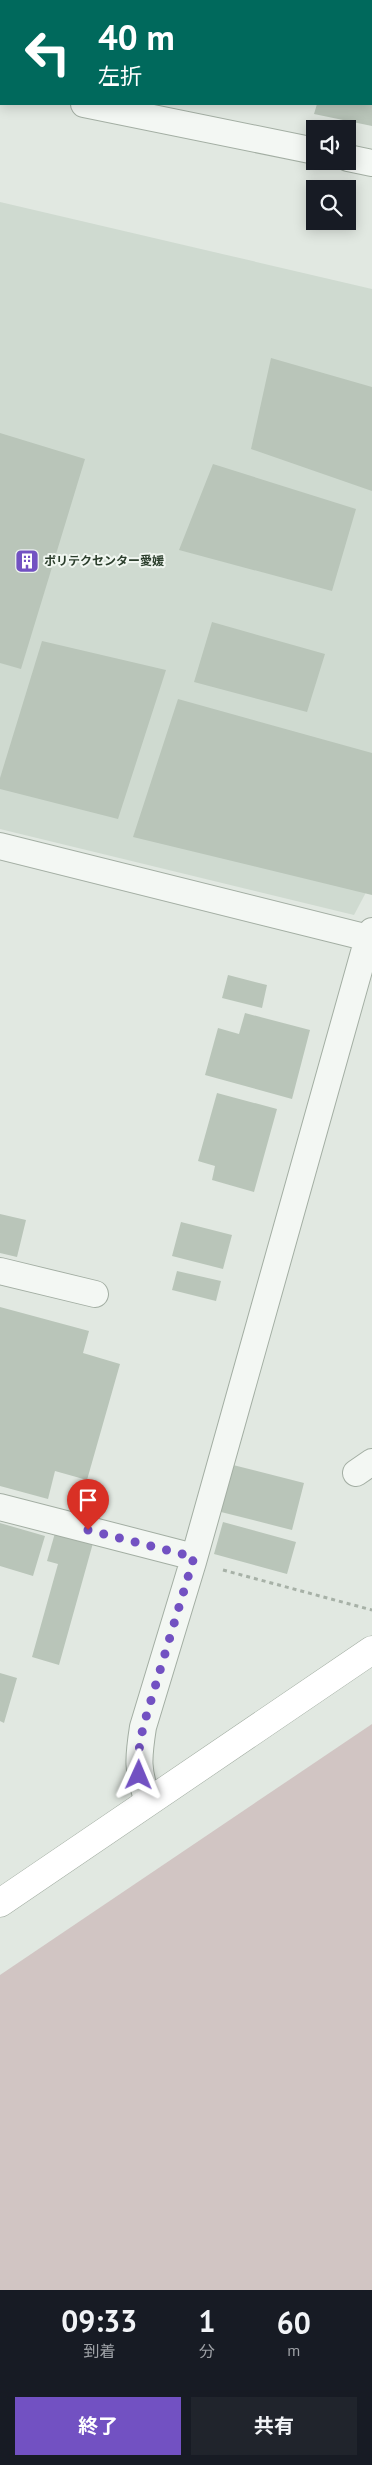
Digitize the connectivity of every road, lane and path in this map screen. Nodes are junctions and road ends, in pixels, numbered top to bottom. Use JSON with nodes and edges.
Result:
{"nodes":[{"id":1,"x":89,"y":105,"type":"edge"},
{"id":2,"x":306,"y":149,"type":"edge"},
{"id":3,"x":356,"y":160,"type":"edge"},
{"id":4,"x":372,"y":163,"type":"edge"},
{"id":5,"x":0,"y":846,"type":"edge"},
{"id":6,"x":371,"y":936,"type":"edge"},
{"id":7,"x":0,"y":1272,"type":"edge"},
{"id":8,"x":95,"y":1294,"type":"dead end"},
{"id":9,"x":0,"y":1508,"type":"edge"},
{"id":10,"x":194,"y":1560,"type":"junction"},
{"id":11,"x":372,"y":1610,"type":"edge"},
{"id":12,"x":372,"y":1650,"type":"edge"},
{"id":13,"x":148,"y":1801,"type":"junction"},
{"id":14,"x":0,"y":1903,"type":"edge"}],
"edges":[{"from":1,"to":2,"type":"street"},
{"from":3,"to":4,"type":"street"},
{"from":5,"to":6,"type":"street"},
{"from":6,"to":10,"type":"street"},
{"from":7,"to":8,"type":"street"},
{"from":9,"to":10,"type":"street"},
{"from":10,"to":11,"type":"path"},
{"from":10,"to":13,"type":"street"},
{"from":12,"to":13,"type":"street"},
{"from":13,"to":14,"type":"street"}]}
